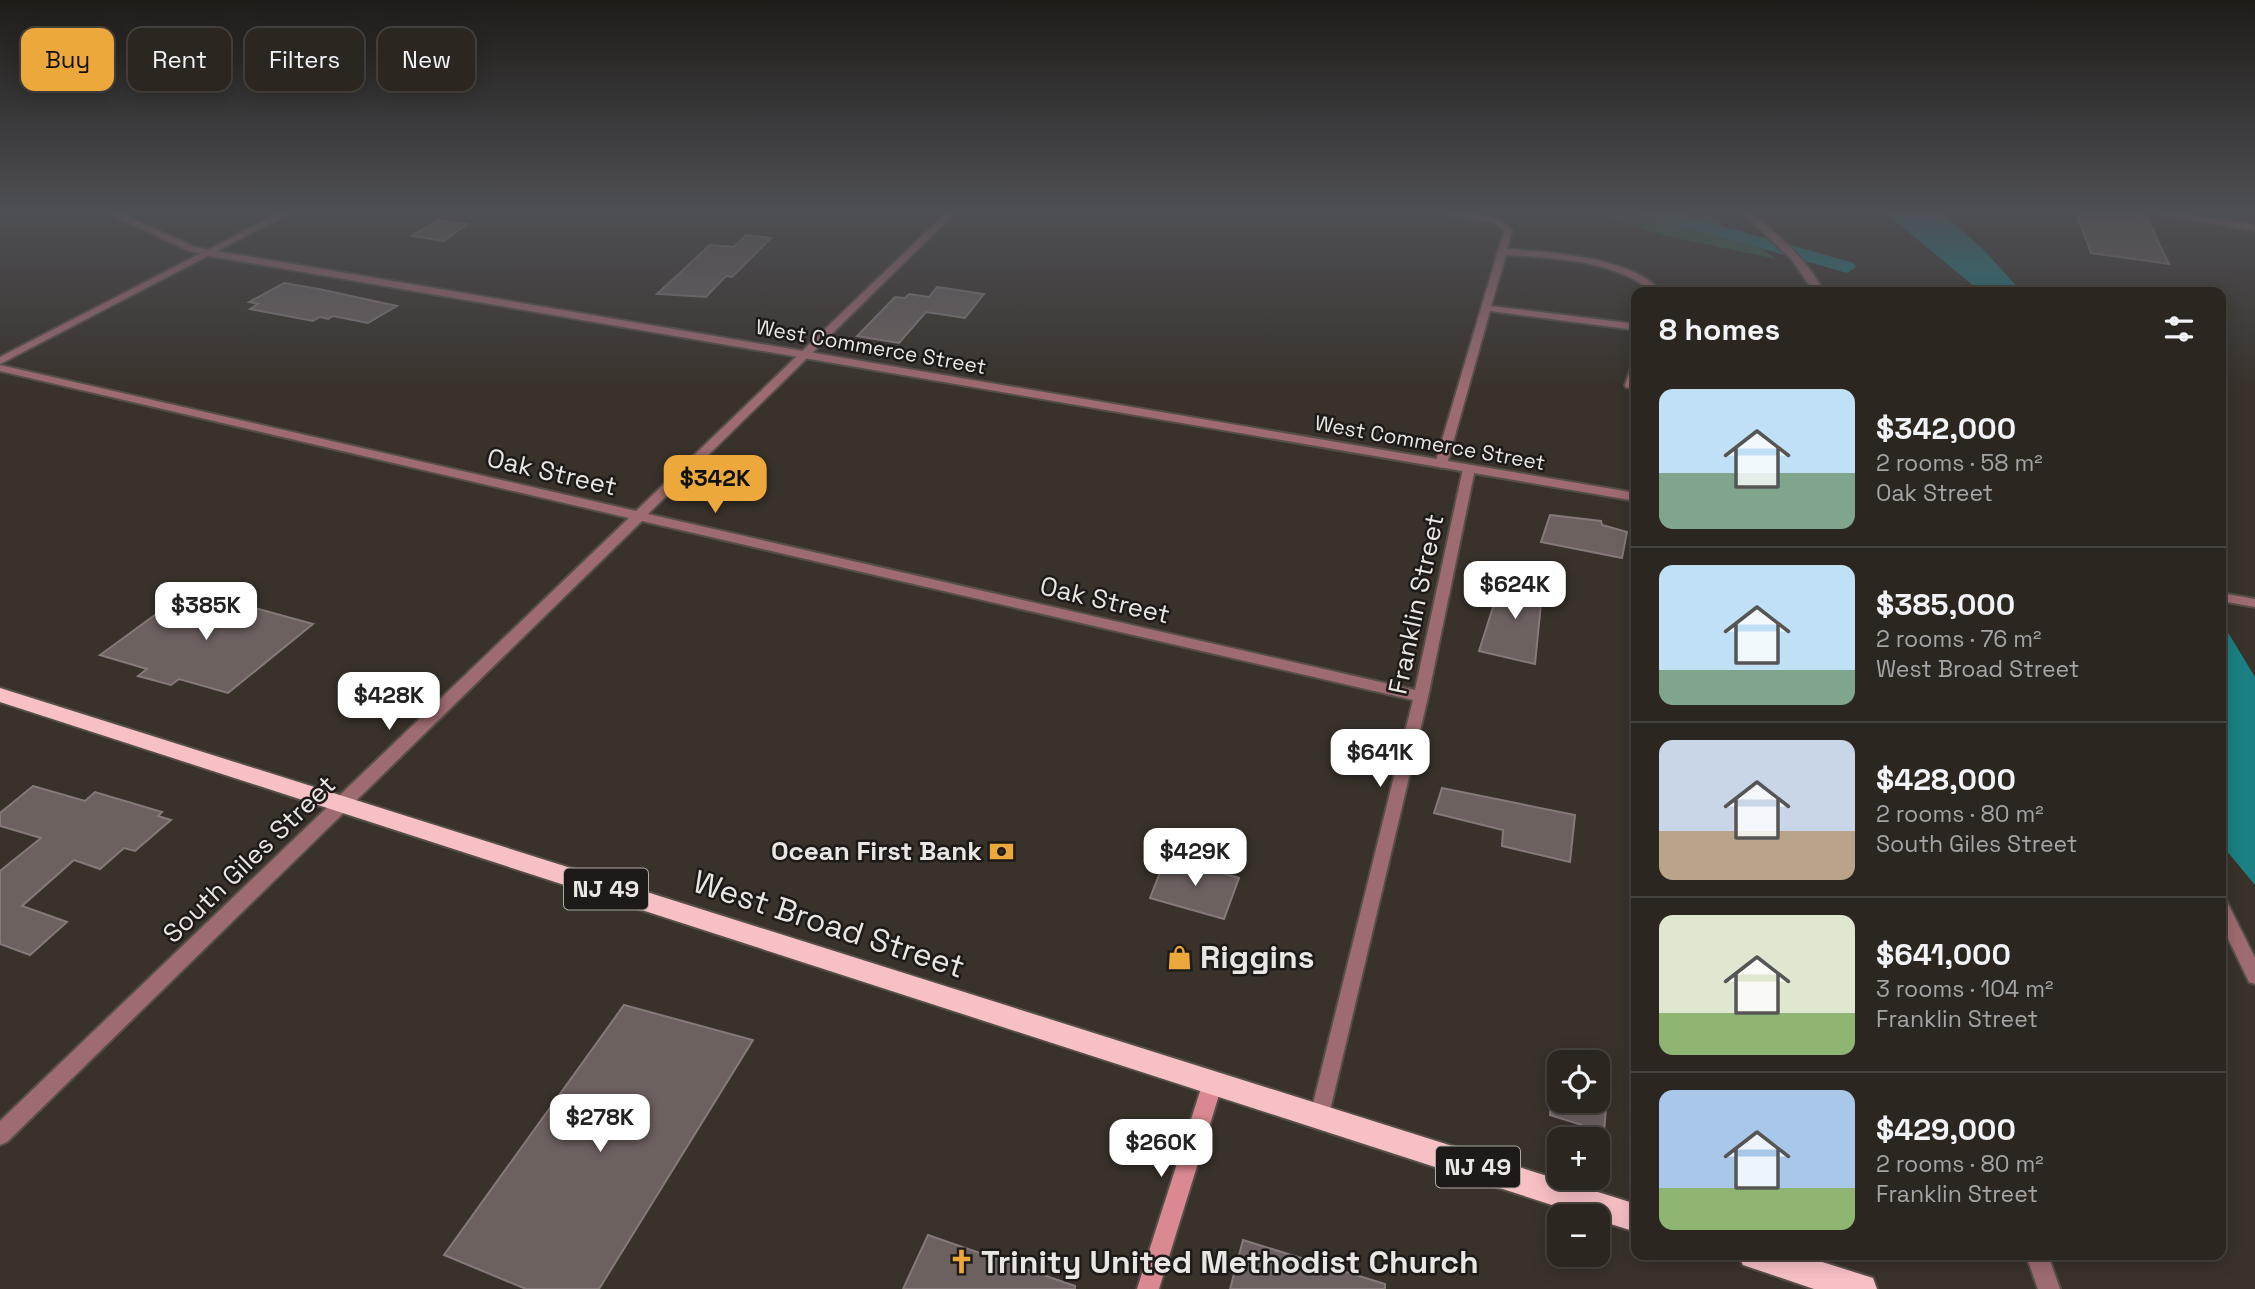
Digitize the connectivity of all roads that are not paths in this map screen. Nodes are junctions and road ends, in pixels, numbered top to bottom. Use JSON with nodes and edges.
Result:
{"nodes":[{"id":1,"x":177,"y":270,"type":"edge"},
{"id":2,"x":310,"y":270,"type":"edge"},
{"id":3,"x":891,"y":270,"type":"edge"},
{"id":4,"x":1498,"y":270,"type":"edge"},
{"id":5,"x":1615,"y":270,"type":"edge"},
{"id":6,"x":1804,"y":270,"type":"edge"},
{"id":7,"x":1652,"y":287,"type":"edge"},
{"id":8,"x":1816,"y":287,"type":"edge"},
{"id":9,"x":1487,"y":308,"type":"junction"},
{"id":10,"x":1631,"y":327,"type":"edge"},
{"id":11,"x":803,"y":355,"type":"junction"},
{"id":12,"x":0,"y":361,"type":"edge"},
{"id":13,"x":0,"y":368,"type":"edge"},
{"id":14,"x":1631,"y":382,"type":"edge"},
{"id":15,"x":1630,"y":385,"type":"dead end"},
{"id":16,"x":1441,"y":464,"type":"junction"},
{"id":17,"x":1469,"y":469,"type":"junction"},
{"id":18,"x":1631,"y":496,"type":"edge"},
{"id":19,"x":638,"y":515,"type":"junction"},
{"id":20,"x":2226,"y":598,"type":"edge"},
{"id":21,"x":2255,"y":603,"type":"edge"},
{"id":22,"x":0,"y":695,"type":"edge"},
{"id":23,"x":1421,"y":697,"type":"junction"},
{"id":24,"x":340,"y":804,"type":"junction"},
{"id":25,"x":2226,"y":917,"type":"edge"},
{"id":26,"x":2255,"y":976,"type":"edge"},
{"id":27,"x":1213,"y":1082,"type":"junction"},
{"id":28,"x":1320,"y":1116,"type":"junction"},
{"id":29,"x":0,"y":1135,"type":"edge"},
{"id":30,"x":1631,"y":1216,"type":"edge"},
{"id":31,"x":1769,"y":1260,"type":"edge"},
{"id":32,"x":2040,"y":1260,"type":"edge"},
{"id":33,"x":1149,"y":1289,"type":"edge"},
{"id":34,"x":1861,"y":1289,"type":"edge"},
{"id":35,"x":2049,"y":1289,"type":"edge"}],
"edges":[{"from":1,"to":12,"type":"street"},
{"from":2,"to":11,"type":"street","name":"West Commerce Street"},
{"from":3,"to":11,"type":"street","name":"South Giles Street"},
{"from":4,"to":9,"type":"street"},
{"from":5,"to":7,"type":"street"},
{"from":6,"to":8,"type":"street"},
{"from":9,"to":10,"type":"street"},
{"from":9,"to":16,"type":"street"},
{"from":11,"to":16,"type":"street","name":"West Commerce Street"},
{"from":11,"to":19,"type":"street","name":"South Giles Street"},
{"from":13,"to":19,"type":"street","name":"Oak Street"},
{"from":14,"to":15,"type":"street"},
{"from":16,"to":17,"type":"street","name":"West Commerce Street"},
{"from":17,"to":18,"type":"street","name":"West Commerce Street"},
{"from":17,"to":23,"type":"street","name":"Franklin Street"},
{"from":19,"to":23,"type":"street","name":"Oak Street"},
{"from":19,"to":24,"type":"street","name":"South Giles Street"},
{"from":20,"to":21,"type":"street"},
{"from":22,"to":24,"type":"highway","name":"West Broad Street","number":"NJ 49"},
{"from":23,"to":28,"type":"street","name":"Franklin Street"},
{"from":24,"to":27,"type":"highway","name":"West Broad Street","number":"NJ 49"},
{"from":24,"to":29,"type":"street","name":"South Giles Street"},
{"from":25,"to":26,"type":"street"},
{"from":27,"to":28,"type":"highway","name":"West Broad Street","number":"NJ 49"},
{"from":27,"to":33,"type":"main road"},
{"from":28,"to":30,"type":"highway","name":"West Broad Street","number":"NJ 49"},
{"from":31,"to":34,"type":"highway"},
{"from":32,"to":35,"type":"street"}]}
